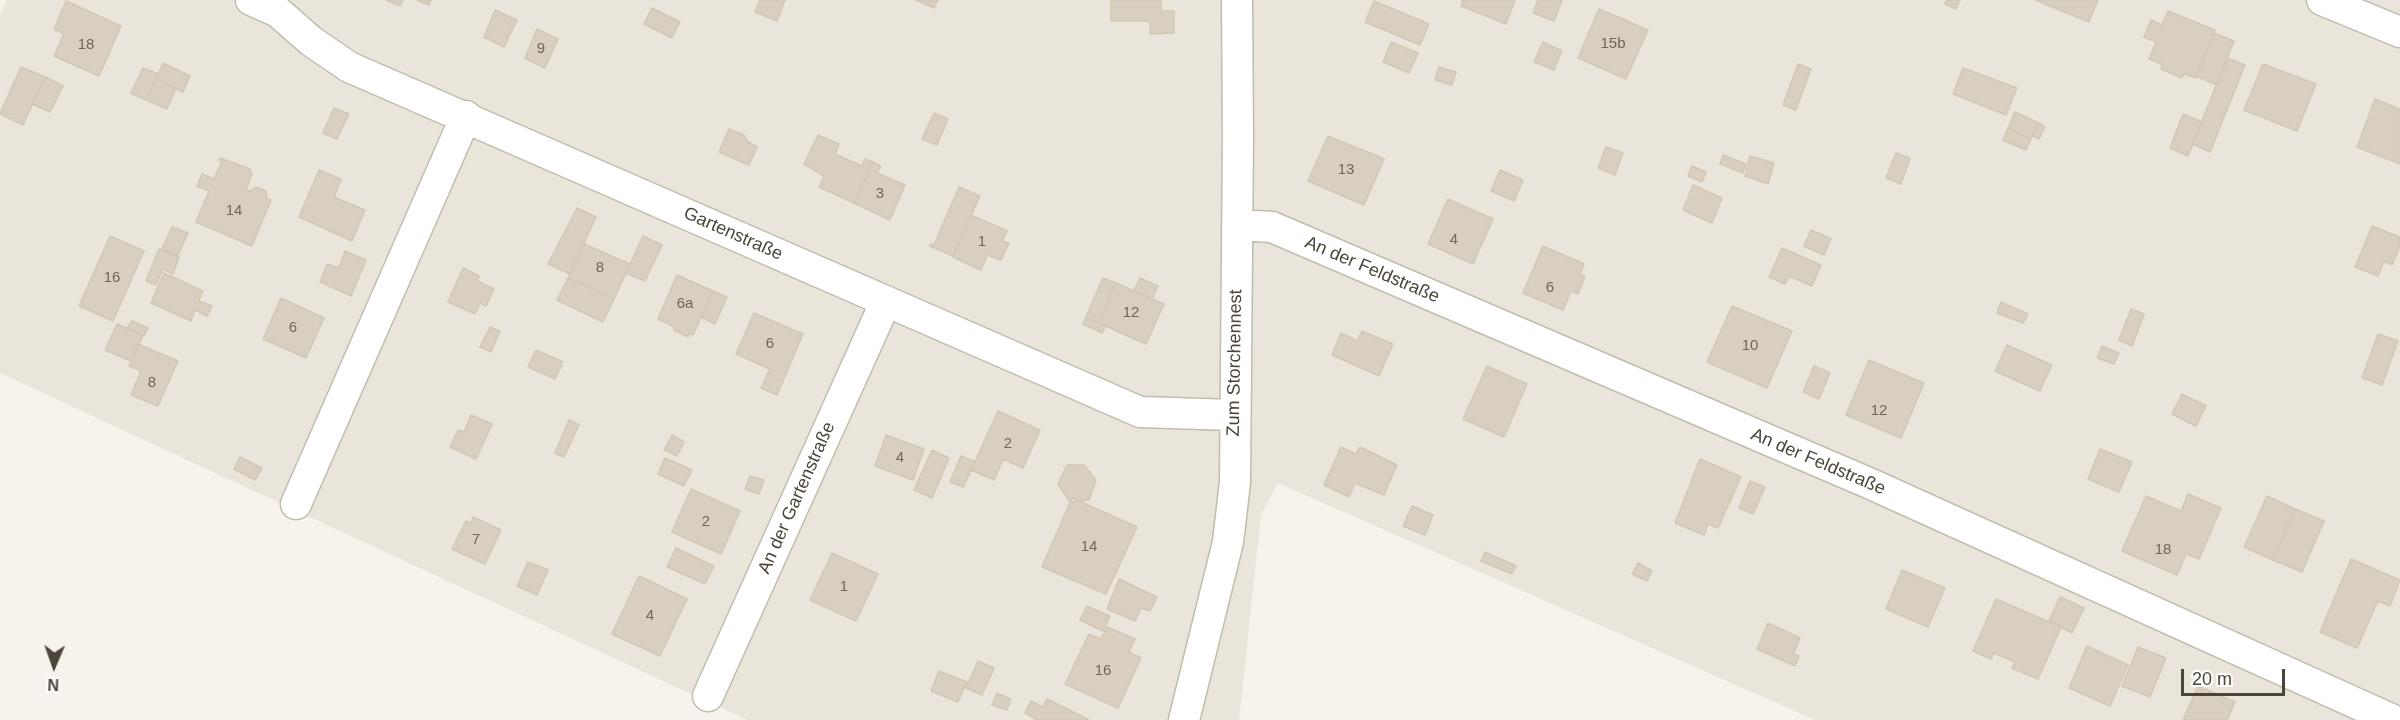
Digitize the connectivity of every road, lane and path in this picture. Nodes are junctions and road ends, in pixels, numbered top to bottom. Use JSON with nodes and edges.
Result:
{"nodes":[{"id":1,"x":251,"y":0,"type":"edge"},
{"id":2,"x":1238,"y":0,"type":"edge"},
{"id":3,"x":2322,"y":0,"type":"edge"},
{"id":4,"x":2400,"y":32,"type":"edge"},
{"id":5,"x":466,"y":116,"type":"junction"},
{"id":6,"x":1237,"y":225,"type":"junction"},
{"id":7,"x":886,"y":301,"type":"junction"},
{"id":8,"x":1234,"y":415,"type":"junction"},
{"id":9,"x":296,"y":504,"type":"dead end"},
{"id":10,"x":708,"y":696,"type":"dead end"},
{"id":11,"x":1184,"y":720,"type":"edge"},
{"id":12,"x":2393,"y":720,"type":"edge"}],
"edges":[{"from":1,"to":5,"type":"street","name":"Gartenstraße"},
{"from":2,"to":6,"type":"street","name":"Zum Storchennest"},
{"from":3,"to":4,"type":"street"},
{"from":5,"to":7,"type":"street","name":"Gartenstraße"},
{"from":5,"to":9,"type":"street"},
{"from":6,"to":8,"type":"street","name":"Zum Storchennest"},
{"from":6,"to":12,"type":"street","name":"An der Feldstraße"},
{"from":7,"to":8,"type":"street","name":"Gartenstraße"},
{"from":7,"to":10,"type":"street","name":"An der Gartenstraße"},
{"from":8,"to":11,"type":"street","name":"Zum Storchennest"}]}
